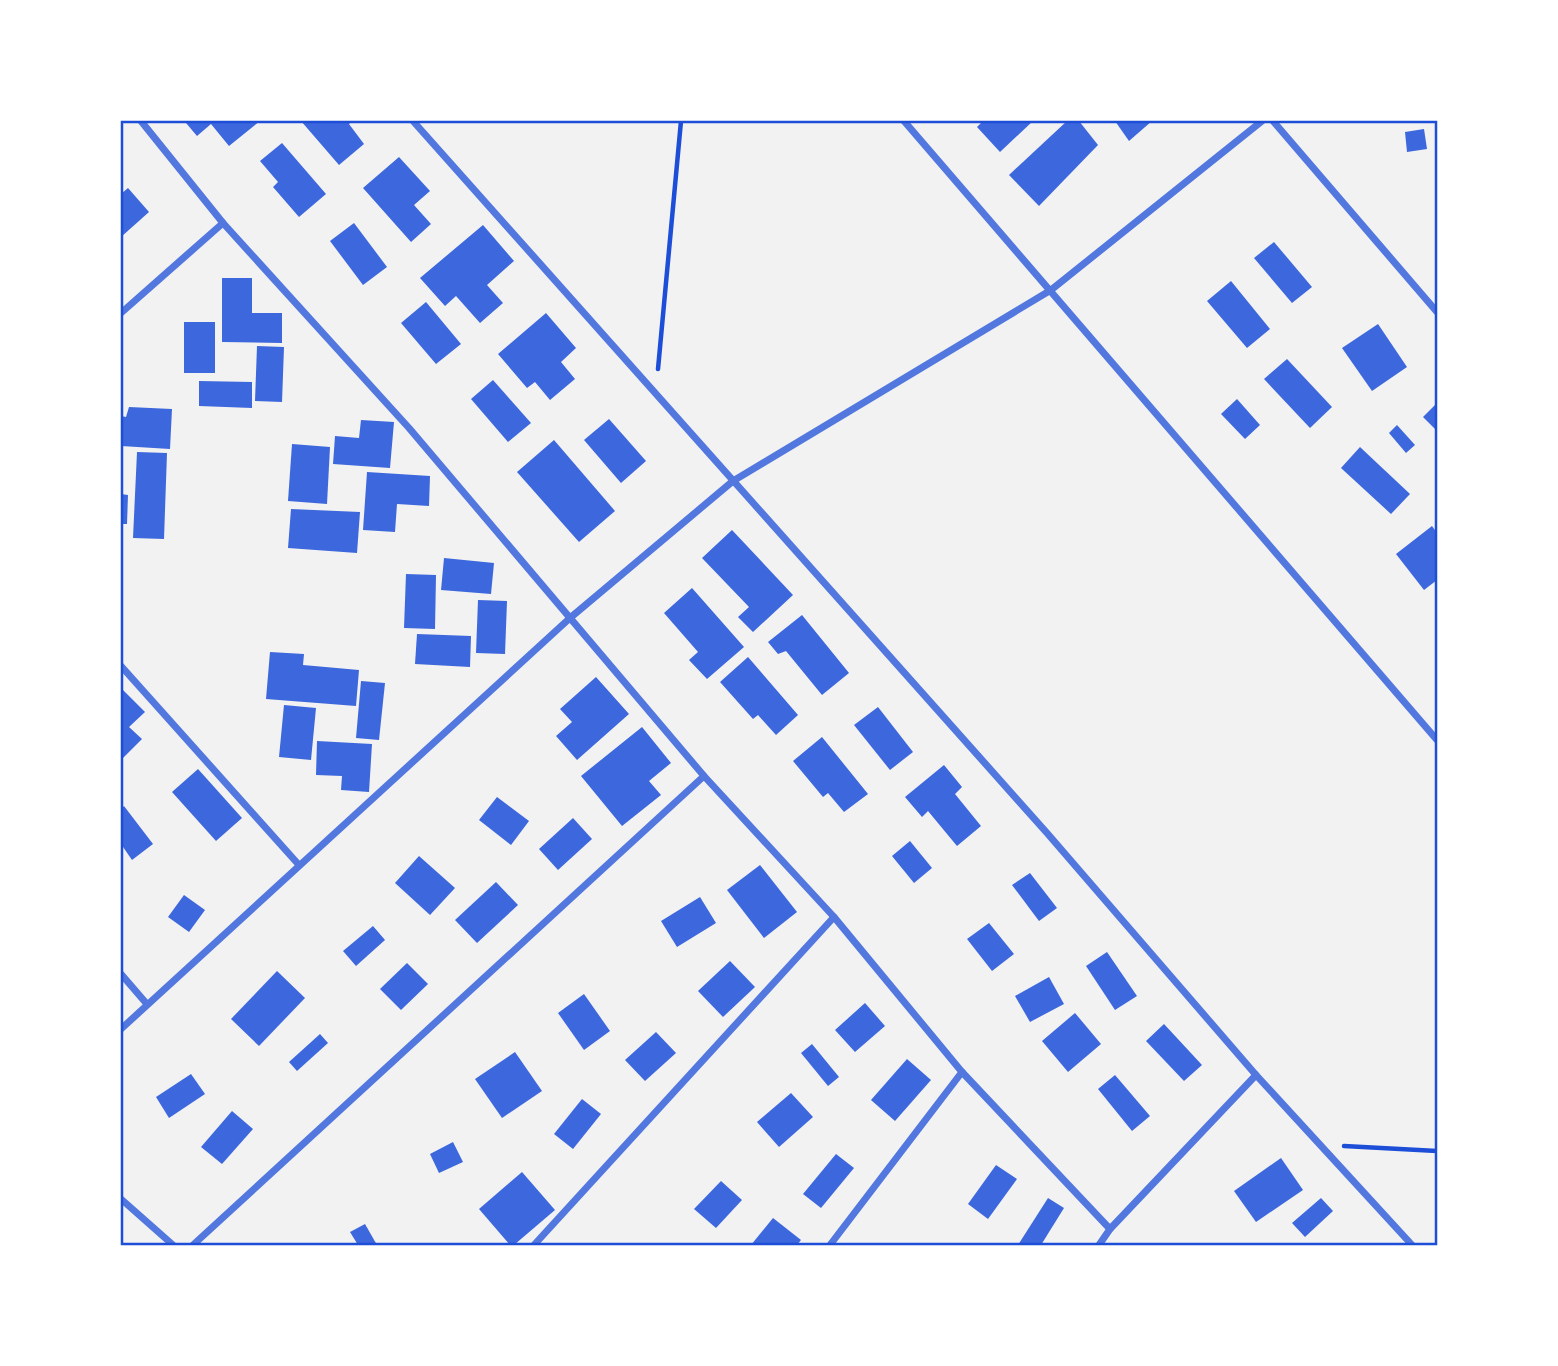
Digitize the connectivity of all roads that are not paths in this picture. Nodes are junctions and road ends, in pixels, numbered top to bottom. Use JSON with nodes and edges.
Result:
{"nodes":[{"id":1,"x":141,"y":121,"type":"edge"},
{"id":2,"x":413,"y":121,"type":"edge"},
{"id":3,"x":904,"y":121,"type":"edge"},
{"id":4,"x":1262,"y":121,"type":"edge"},
{"id":5,"x":1273,"y":121,"type":"edge"},
{"id":6,"x":223,"y":223,"type":"junction"},
{"id":7,"x":1051,"y":290,"type":"junction"},
{"id":8,"x":1437,"y":312,"type":"edge"},
{"id":9,"x":121,"y":313,"type":"edge"},
{"id":10,"x":733,"y":481,"type":"junction"},
{"id":11,"x":570,"y":618,"type":"junction"},
{"id":12,"x":121,"y":666,"type":"edge"},
{"id":13,"x":1437,"y":740,"type":"edge"},
{"id":14,"x":705,"y":776,"type":"junction"},
{"id":15,"x":299,"y":865,"type":"junction"},
{"id":16,"x":834,"y":917,"type":"junction"},
{"id":17,"x":121,"y":974,"type":"edge"},
{"id":18,"x":146,"y":1003,"type":"junction"},
{"id":19,"x":121,"y":1029,"type":"edge"},
{"id":20,"x":962,"y":1072,"type":"junction"},
{"id":21,"x":1256,"y":1074,"type":"junction"},
{"id":22,"x":121,"y":1199,"type":"edge"},
{"id":23,"x":1110,"y":1229,"type":"junction"},
{"id":24,"x":173,"y":1245,"type":"edge"},
{"id":25,"x":193,"y":1245,"type":"edge"},
{"id":26,"x":534,"y":1245,"type":"edge"},
{"id":27,"x":830,"y":1245,"type":"edge"},
{"id":28,"x":1099,"y":1245,"type":"edge"},
{"id":29,"x":1412,"y":1245,"type":"edge"}],
"edges":[{"from":1,"to":6,"type":"street"},
{"from":2,"to":10,"type":"street"},
{"from":3,"to":7,"type":"street"},
{"from":4,"to":7,"type":"street"},
{"from":5,"to":8,"type":"street"},
{"from":6,"to":9,"type":"street"},
{"from":6,"to":11,"type":"street"},
{"from":7,"to":10,"type":"street"},
{"from":7,"to":13,"type":"street"},
{"from":10,"to":11,"type":"street"},
{"from":10,"to":21,"type":"street"},
{"from":11,"to":14,"type":"street"},
{"from":11,"to":15,"type":"street"},
{"from":12,"to":15,"type":"street"},
{"from":14,"to":16,"type":"street"},
{"from":14,"to":25,"type":"street"},
{"from":15,"to":18,"type":"street"},
{"from":16,"to":20,"type":"street"},
{"from":16,"to":26,"type":"street"},
{"from":17,"to":18,"type":"street"},
{"from":18,"to":19,"type":"street"},
{"from":20,"to":23,"type":"street"},
{"from":20,"to":27,"type":"street"},
{"from":21,"to":23,"type":"street"},
{"from":21,"to":29,"type":"street"},
{"from":22,"to":24,"type":"street"},
{"from":23,"to":28,"type":"street"}]}
